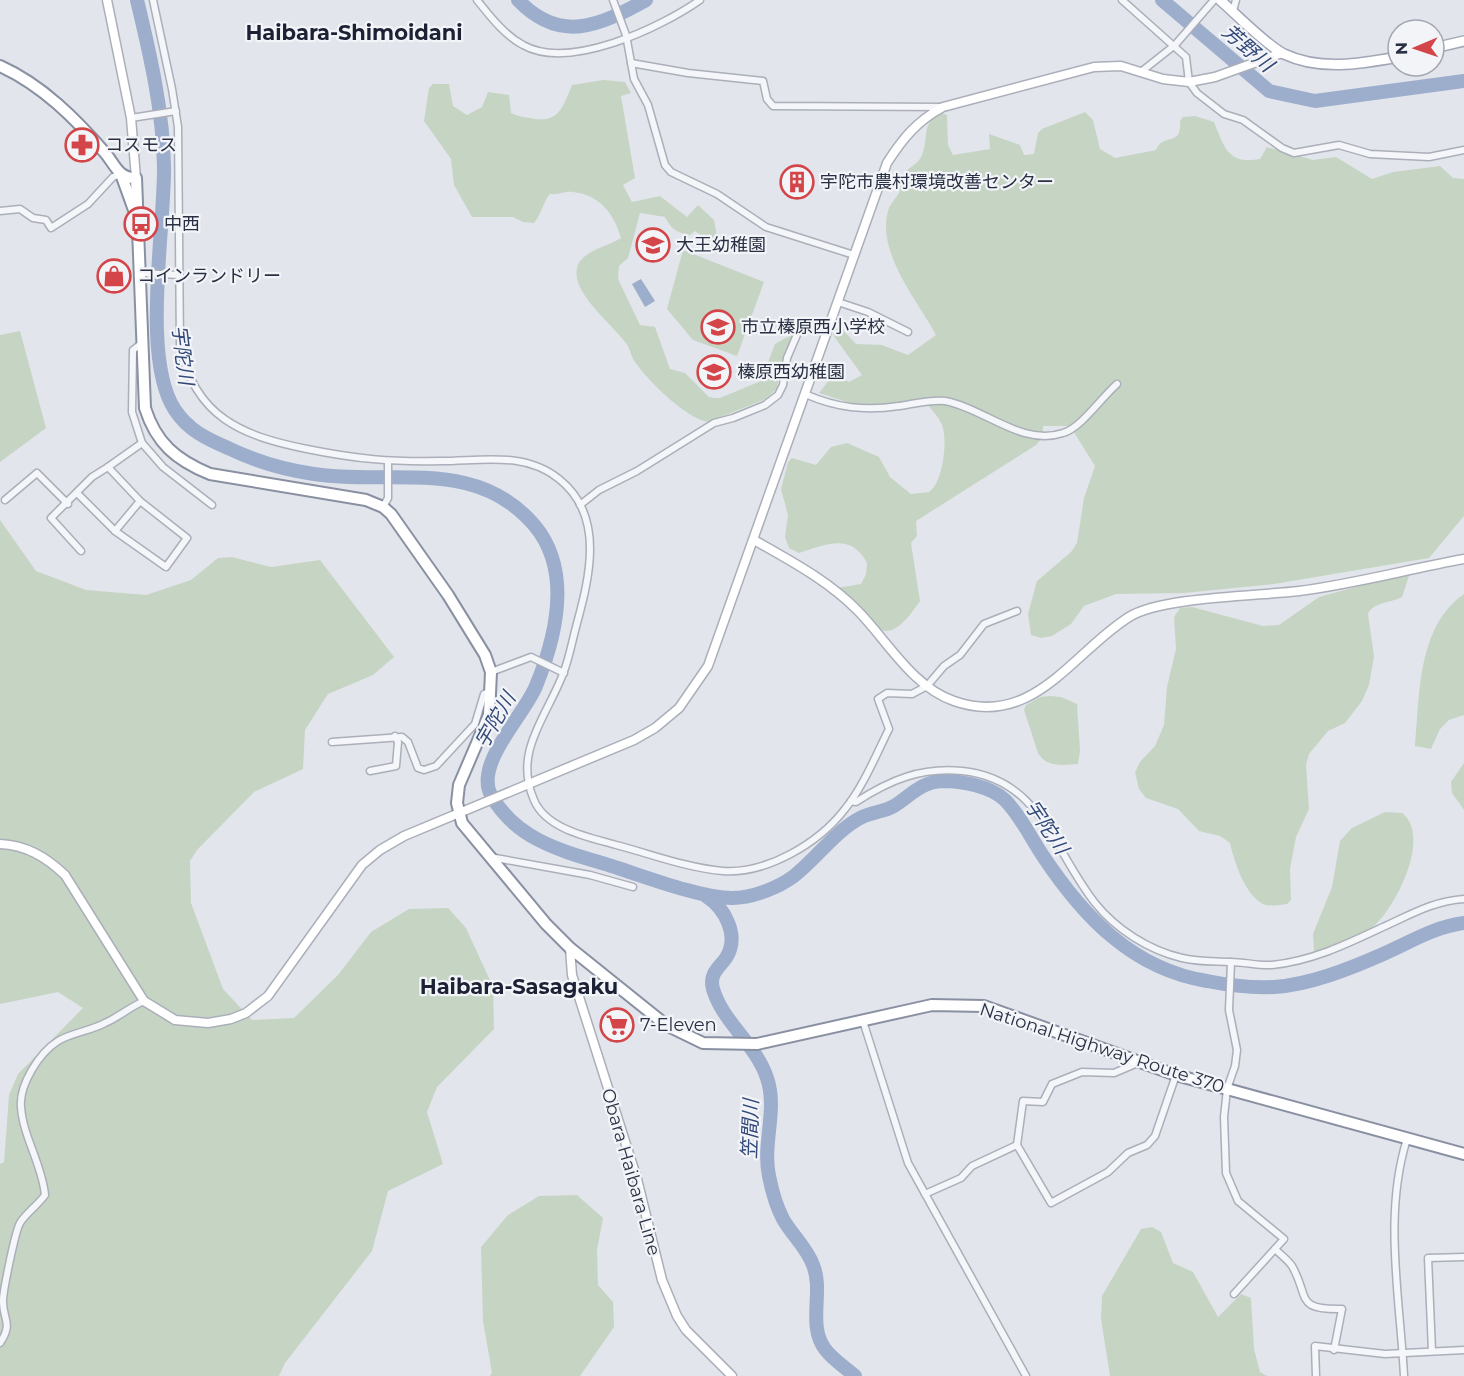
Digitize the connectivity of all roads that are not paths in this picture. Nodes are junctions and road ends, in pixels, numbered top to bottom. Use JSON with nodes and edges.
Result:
{"nodes":[{"id":1,"x":107,"y":0,"type":"edge"},
{"id":2,"x":153,"y":0,"type":"edge"},
{"id":3,"x":477,"y":0,"type":"edge"},
{"id":4,"x":613,"y":0,"type":"edge"},
{"id":5,"x":700,"y":0,"type":"edge"},
{"id":6,"x":1122,"y":0,"type":"edge"},
{"id":7,"x":1215,"y":0,"type":"edge"},
{"id":8,"x":1236,"y":0,"type":"edge"},
{"id":9,"x":1233,"y":11,"type":"junction"},
{"id":10,"x":626,"y":36,"type":"junction"},
{"id":11,"x":1464,"y":41,"type":"edge"},
{"id":12,"x":1175,"y":45,"type":"junction"},
{"id":13,"x":1446,"y":45,"type":"edge"},
{"id":14,"x":1279,"y":54,"type":"junction"},
{"id":15,"x":1386,"y":59,"type":"edge"},
{"id":16,"x":631,"y":63,"type":"junction"},
{"id":17,"x":0,"y":66,"type":"edge"},
{"id":18,"x":1142,"y":71,"type":"junction"},
{"id":19,"x":1189,"y":82,"type":"junction"},
{"id":20,"x":944,"y":107,"type":"junction"},
{"id":21,"x":174,"y":111,"type":"junction"},
{"id":22,"x":130,"y":118,"type":"junction"},
{"id":23,"x":1464,"y":150,"type":"edge"},
{"id":24,"x":121,"y":174,"type":"junction"},
{"id":25,"x":136,"y":178,"type":"junction"},
{"id":26,"x":0,"y":211,"type":"edge"},
{"id":27,"x":139,"y":228,"type":"junction"},
{"id":28,"x":854,"y":255,"type":"junction"},
{"id":29,"x":142,"y":273,"type":"junction"},
{"id":30,"x":179,"y":275,"type":"junction"},
{"id":31,"x":838,"y":302,"type":"junction"},
{"id":32,"x":827,"y":331,"type":"junction"},
{"id":33,"x":908,"y":332,"type":"dead end"},
{"id":34,"x":142,"y":342,"type":"junction"},
{"id":35,"x":1117,"y":384,"type":"dead end"},
{"id":36,"x":805,"y":394,"type":"junction"},
{"id":37,"x":142,"y":443,"type":"junction"},
{"id":38,"x":388,"y":463,"type":"junction"},
{"id":39,"x":108,"y":467,"type":"junction"},
{"id":40,"x":78,"y":494,"type":"junction"},
{"id":41,"x":5,"y":500,"type":"dead end"},
{"id":42,"x":140,"y":501,"type":"junction"},
{"id":43,"x":386,"y":502,"type":"junction"},
{"id":44,"x":68,"y":504,"type":"junction"},
{"id":45,"x":212,"y":505,"type":"dead end"},
{"id":46,"x":580,"y":505,"type":"junction"},
{"id":47,"x":115,"y":531,"type":"junction"},
{"id":48,"x":754,"y":540,"type":"junction"},
{"id":49,"x":81,"y":551,"type":"dead end"},
{"id":50,"x":1464,"y":559,"type":"edge"},
{"id":51,"x":1017,"y":611,"type":"dead end"},
{"id":52,"x":561,"y":671,"type":"junction"},
{"id":53,"x":491,"y":672,"type":"junction"},
{"id":54,"x":927,"y":686,"type":"junction"},
{"id":55,"x":492,"y":692,"type":"junction"},
{"id":56,"x":395,"y":736,"type":"junction"},
{"id":57,"x":333,"y":742,"type":"dead end"},
{"id":58,"x":370,"y":771,"type":"dead end"},
{"id":59,"x":526,"y":786,"type":"junction"},
{"id":60,"x":851,"y":801,"type":"junction"},
{"id":61,"x":458,"y":814,"type":"junction"},
{"id":62,"x":0,"y":844,"type":"edge"},
{"id":63,"x":489,"y":856,"type":"junction"},
{"id":64,"x":633,"y":887,"type":"dead end"},
{"id":65,"x":1464,"y":898,"type":"edge"},
{"id":66,"x":570,"y":948,"type":"junction"},
{"id":67,"x":1231,"y":963,"type":"junction"},
{"id":68,"x":144,"y":1001,"type":"junction"},
{"id":69,"x":863,"y":1021,"type":"junction"},
{"id":70,"x":1142,"y":1061,"type":"junction"},
{"id":71,"x":1176,"y":1075,"type":"junction"},
{"id":72,"x":1227,"y":1089,"type":"junction"},
{"id":73,"x":1407,"y":1139,"type":"junction"},
{"id":74,"x":1017,"y":1145,"type":"junction"},
{"id":75,"x":1464,"y":1154,"type":"edge"},
{"id":76,"x":925,"y":1194,"type":"junction"},
{"id":77,"x":1275,"y":1249,"type":"junction"},
{"id":78,"x":1464,"y":1257,"type":"edge"},
{"id":79,"x":1234,"y":1294,"type":"dead end"},
{"id":80,"x":0,"y":1343,"type":"edge"},
{"id":81,"x":1334,"y":1350,"type":"junction"},
{"id":82,"x":1464,"y":1350,"type":"edge"},
{"id":83,"x":1432,"y":1351,"type":"junction"},
{"id":84,"x":1403,"y":1352,"type":"junction"},
{"id":85,"x":732,"y":1376,"type":"edge"},
{"id":86,"x":1026,"y":1376,"type":"edge"},
{"id":87,"x":1316,"y":1376,"type":"edge"},
{"id":88,"x":1404,"y":1376,"type":"edge"}],
"edges":[{"from":1,"to":22,"type":"street"},
{"from":2,"to":21,"type":"street"},
{"from":3,"to":10,"type":"street"},
{"from":4,"to":10,"type":"street"},
{"from":5,"to":10,"type":"street"},
{"from":6,"to":12,"type":"street"},
{"from":7,"to":9,"type":"main road"},
{"from":7,"to":12,"type":"street"},
{"from":8,"to":9,"type":"street"},
{"from":9,"to":14,"type":"main road"},
{"from":10,"to":16,"type":"street"},
{"from":11,"to":13,"type":"main road"},
{"from":12,"to":18,"type":"street"},
{"from":12,"to":19,"type":"street"},
{"from":14,"to":15,"type":"main road"},
{"from":14,"to":19,"type":"street"},
{"from":16,"to":20,"type":"street"},
{"from":16,"to":28,"type":"street"},
{"from":17,"to":24,"type":"highway"},
{"from":18,"to":19,"type":"street"},
{"from":18,"to":20,"type":"street"},
{"from":19,"to":23,"type":"street"},
{"from":20,"to":28,"type":"street"},
{"from":21,"to":22,"type":"street"},
{"from":21,"to":30,"type":"street"},
{"from":22,"to":25,"type":"street"},
{"from":24,"to":25,"type":"highway"},
{"from":24,"to":26,"type":"street"},
{"from":24,"to":27,"type":"highway"},
{"from":25,"to":27,"type":"highway"},
{"from":27,"to":29,"type":"highway"},
{"from":28,"to":31,"type":"street"},
{"from":29,"to":30,"type":"street"},
{"from":29,"to":34,"type":"highway"},
{"from":30,"to":38,"type":"street"},
{"from":31,"to":32,"type":"street"},
{"from":31,"to":33,"type":"street"},
{"from":32,"to":36,"type":"street"},
{"from":32,"to":46,"type":"street"},
{"from":34,"to":37,"type":"street"},
{"from":34,"to":43,"type":"highway"},
{"from":35,"to":36,"type":"street"},
{"from":36,"to":48,"type":"street"},
{"from":37,"to":39,"type":"street"},
{"from":37,"to":45,"type":"street"},
{"from":38,"to":43,"type":"street"},
{"from":38,"to":46,"type":"street"},
{"from":39,"to":40,"type":"street"},
{"from":39,"to":42,"type":"street"},
{"from":40,"to":44,"type":"street"},
{"from":40,"to":47,"type":"street"},
{"from":41,"to":44,"type":"street"},
{"from":42,"to":47,"type":"street"},
{"from":42,"to":47,"type":"street"},
{"from":43,"to":53,"type":"highway"},
{"from":44,"to":49,"type":"street"},
{"from":46,"to":52,"type":"street"},
{"from":48,"to":54,"type":"street"},
{"from":48,"to":59,"type":"street"},
{"from":50,"to":54,"type":"street"},
{"from":51,"to":54,"type":"street"},
{"from":52,"to":53,"type":"street"},
{"from":52,"to":59,"type":"street"},
{"from":53,"to":55,"type":"highway"},
{"from":54,"to":60,"type":"street"},
{"from":55,"to":56,"type":"street"},
{"from":55,"to":61,"type":"highway"},
{"from":56,"to":57,"type":"street"},
{"from":56,"to":58,"type":"street"},
{"from":59,"to":60,"type":"street"},
{"from":59,"to":61,"type":"street"},
{"from":60,"to":67,"type":"street"},
{"from":61,"to":63,"type":"highway","name":"National Highway Route 370"},
{"from":61,"to":68,"type":"street"},
{"from":62,"to":68,"type":"street"},
{"from":63,"to":64,"type":"street"},
{"from":63,"to":66,"type":"highway","name":"National Highway Route 370"},
{"from":65,"to":67,"type":"street"},
{"from":66,"to":69,"type":"highway","name":"National Highway Route 370"},
{"from":66,"to":85,"type":"street","name":"Obara Haibara Line"},
{"from":67,"to":72,"type":"street"},
{"from":68,"to":80,"type":"street"},
{"from":69,"to":70,"type":"highway","name":"National Highway Route 370"},
{"from":69,"to":76,"type":"street"},
{"from":70,"to":71,"type":"highway","name":"National Highway Route 370"},
{"from":70,"to":74,"type":"street"},
{"from":71,"to":72,"type":"highway","name":"National Highway Route 370"},
{"from":71,"to":74,"type":"street"},
{"from":72,"to":73,"type":"highway","name":"National Highway Route 370"},
{"from":72,"to":77,"type":"street"},
{"from":73,"to":75,"type":"highway","name":"National Highway Route 370"},
{"from":73,"to":84,"type":"street"},
{"from":74,"to":76,"type":"street"},
{"from":76,"to":86,"type":"street"},
{"from":77,"to":79,"type":"street"},
{"from":77,"to":81,"type":"street"},
{"from":78,"to":83,"type":"street"},
{"from":81,"to":84,"type":"street"},
{"from":81,"to":87,"type":"street"},
{"from":82,"to":83,"type":"street"},
{"from":83,"to":84,"type":"street"},
{"from":84,"to":88,"type":"street"}]}
